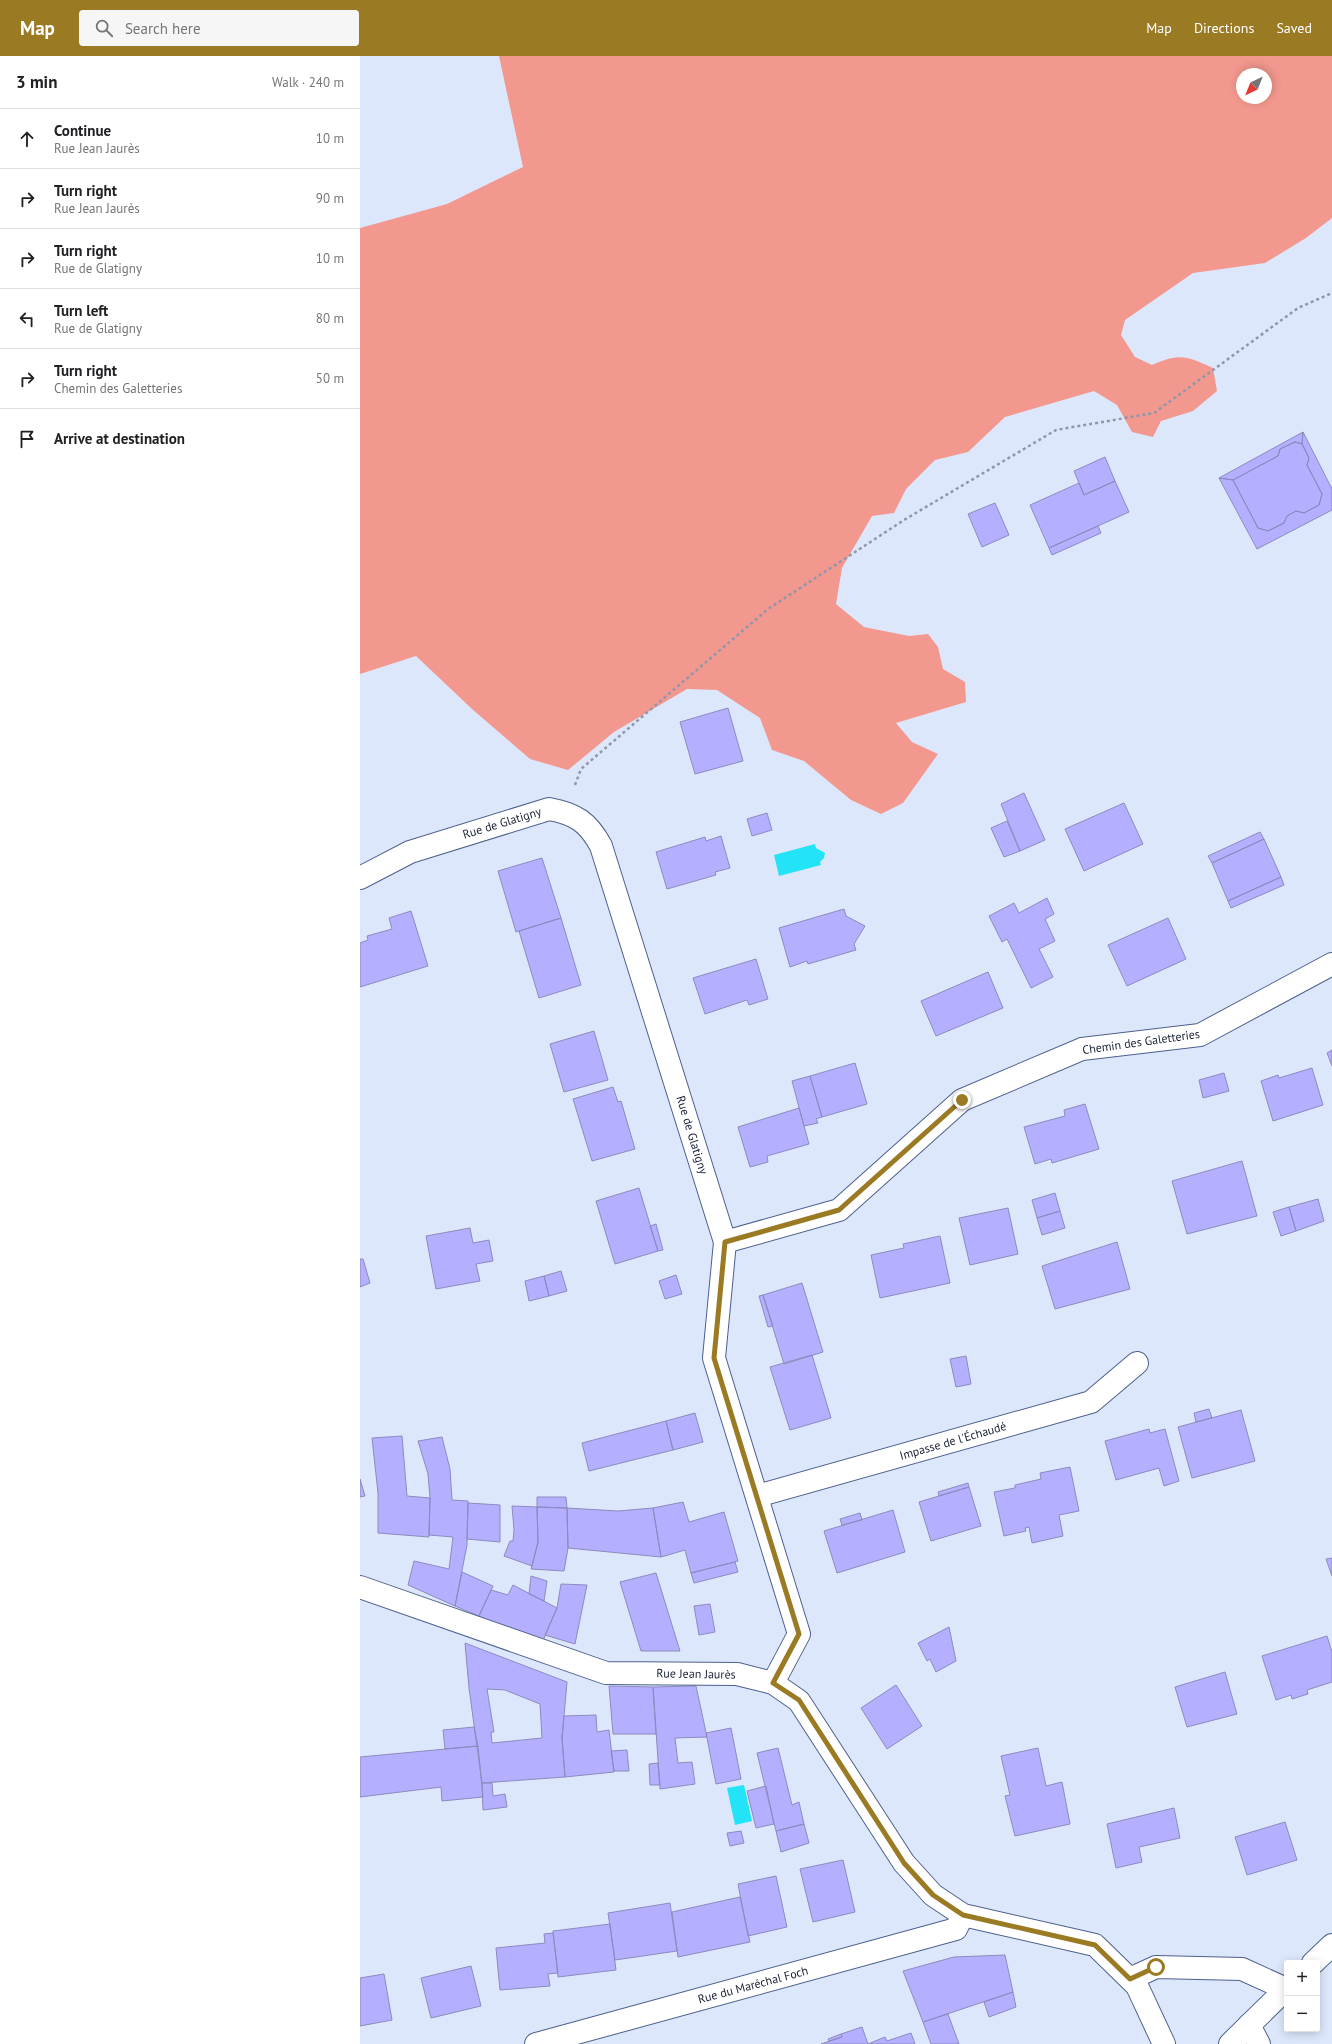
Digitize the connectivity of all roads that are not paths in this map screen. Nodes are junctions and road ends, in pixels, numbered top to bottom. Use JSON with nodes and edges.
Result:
{"nodes":[{"id":1,"x":360,"y":878,"type":"edge"},
{"id":2,"x":1332,"y":964,"type":"edge"},
{"id":3,"x":725,"y":1242,"type":"junction"},
{"id":4,"x":1138,"y":1363,"type":"dead end"},
{"id":5,"x":756,"y":1496,"type":"junction"},
{"id":6,"x":360,"y":1587,"type":"edge"},
{"id":7,"x":773,"y":1683,"type":"junction"},
{"id":8,"x":963,"y":1915,"type":"junction"},
{"id":9,"x":1332,"y":1945,"type":"edge"},
{"id":10,"x":1317,"y":1960,"type":"edge"},
{"id":11,"x":1130,"y":1979,"type":"junction"},
{"id":12,"x":1284,"y":1988,"type":"edge"},
{"id":13,"x":1284,"y":1993,"type":"edge"},
{"id":14,"x":1254,"y":2035,"type":"edge"},
{"id":15,"x":536,"y":2044,"type":"edge"},
{"id":16,"x":1164,"y":2044,"type":"edge"},
{"id":17,"x":1230,"y":2044,"type":"edge"}],
"edges":[{"from":1,"to":3,"type":"street","name":"Rue de Glatigny"},
{"from":2,"to":3,"type":"street","name":"Chemin des Galetteries"},
{"from":3,"to":5,"type":"street","name":"Rue de Glatigny"},
{"from":4,"to":5,"type":"street","name":"Impasse de l'Échaudé"},
{"from":5,"to":7,"type":"street","name":"Rue de Glatigny"},
{"from":6,"to":7,"type":"street","name":"Rue Jean Jaurès"},
{"from":7,"to":8,"type":"street","name":"Rue Jean Jaurès"},
{"from":8,"to":11,"type":"street","name":"Rue Jean Jaurès"},
{"from":8,"to":15,"type":"street","name":"Rue du Maréchal Foch"},
{"from":9,"to":10,"type":"street"},
{"from":11,"to":12,"type":"street"},
{"from":11,"to":16,"type":"street","name":"Rue Jean Jaurès"},
{"from":13,"to":14,"type":"street"},
{"from":14,"to":17,"type":"street"}]}
